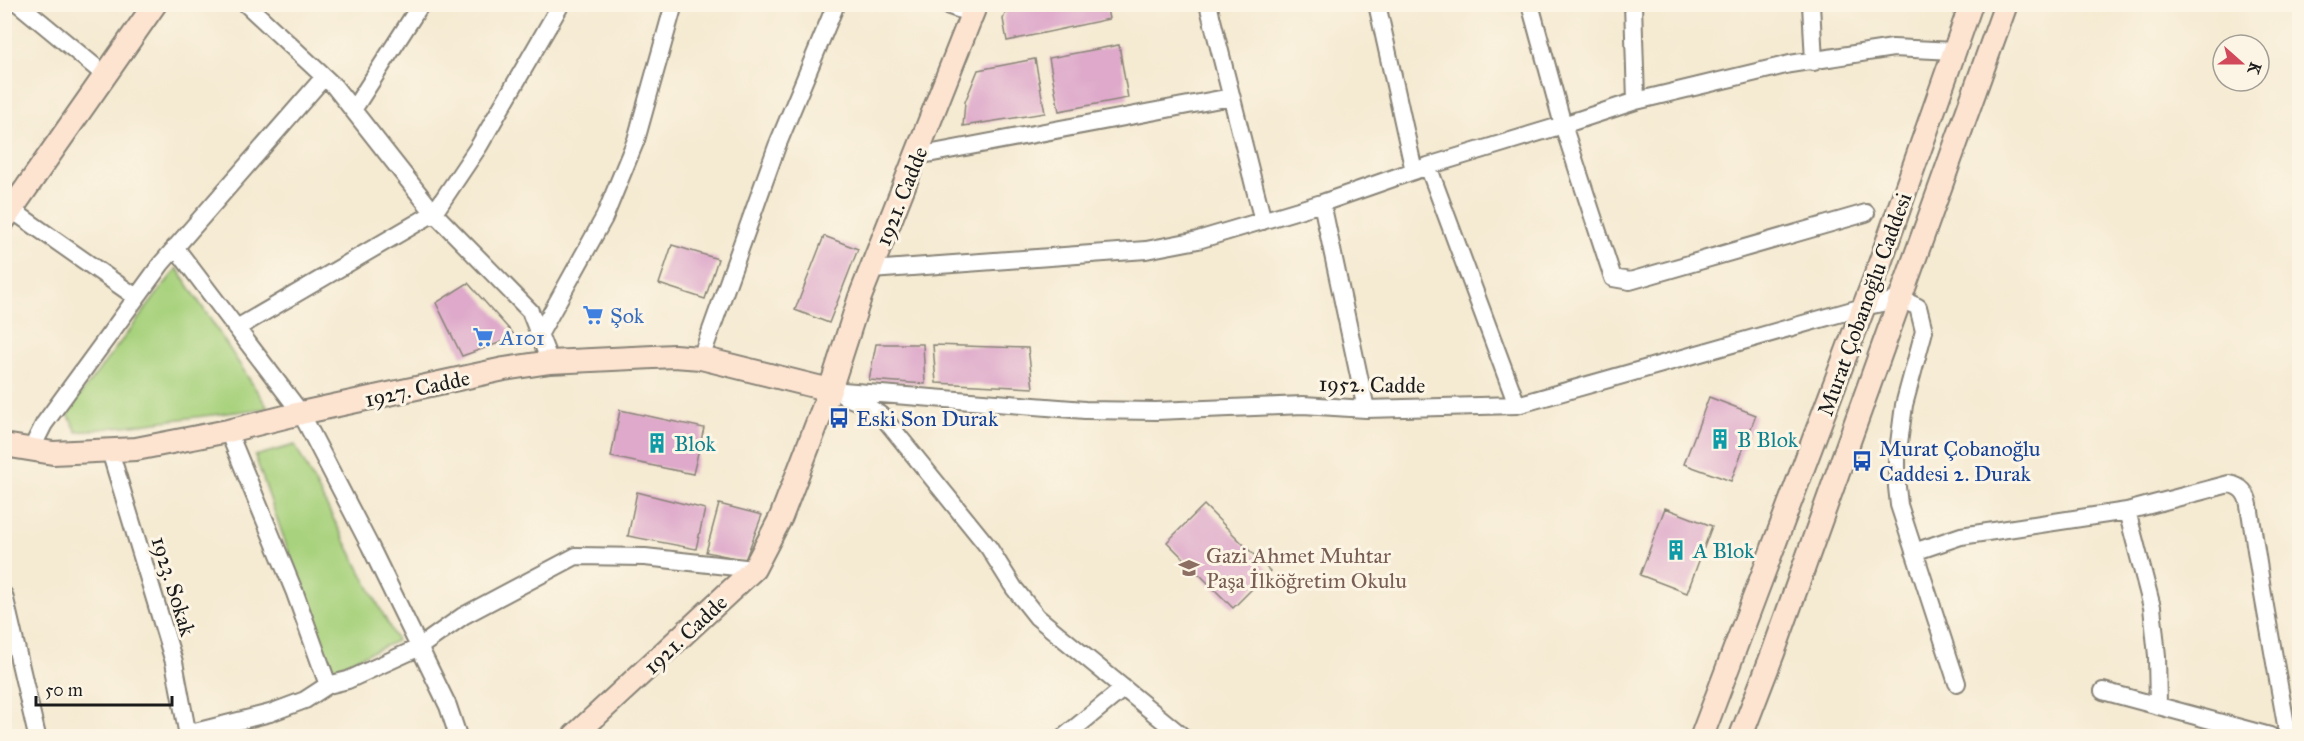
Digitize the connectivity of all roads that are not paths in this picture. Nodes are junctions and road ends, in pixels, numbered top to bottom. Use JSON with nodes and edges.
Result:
{"nodes":[{"id":1,"x":19,"y":4,"type":"edge"},
{"id":2,"x":155,"y":4,"type":"edge"},
{"id":3,"x":246,"y":4,"type":"edge"},
{"id":4,"x":421,"y":4,"type":"edge"},
{"id":5,"x":561,"y":4,"type":"edge"},
{"id":6,"x":674,"y":4,"type":"edge"},
{"id":7,"x":836,"y":4,"type":"edge"},
{"id":8,"x":944,"y":4,"type":"edge"},
{"id":9,"x":1208,"y":4,"type":"edge"},
{"id":10,"x":1377,"y":4,"type":"edge"},
{"id":11,"x":1530,"y":4,"type":"edge"},
{"id":12,"x":1632,"y":4,"type":"edge"},
{"id":13,"x":1811,"y":4,"type":"edge"},
{"id":14,"x":1971,"y":4,"type":"edge"},
{"id":15,"x":2007,"y":4,"type":"edge"},
{"id":16,"x":974,"y":9,"type":"edge"},
{"id":17,"x":1954,"y":51,"type":"junction"},
{"id":18,"x":1814,"y":62,"type":"junction"},
{"id":19,"x":105,"y":75,"type":"junction"},
{"id":20,"x":324,"y":77,"type":"junction"},
{"id":21,"x":1232,"y":97,"type":"junction"},
{"id":22,"x":1636,"y":101,"type":"junction"},
{"id":23,"x":353,"y":110,"type":"junction"},
{"id":24,"x":1563,"y":125,"type":"junction"},
{"id":25,"x":917,"y":156,"type":"junction"},
{"id":26,"x":1421,"y":168,"type":"junction"},
{"id":27,"x":1322,"y":203,"type":"junction"},
{"id":28,"x":434,"y":213,"type":"junction"},
{"id":29,"x":1866,"y":213,"type":"dead end"},
{"id":30,"x":8,"y":215,"type":"edge"},
{"id":31,"x":1263,"y":221,"type":"junction"},
{"id":32,"x":176,"y":247,"type":"junction"},
{"id":33,"x":871,"y":270,"type":"junction"},
{"id":34,"x":136,"y":297,"type":"junction"},
{"id":35,"x":1900,"y":299,"type":"junction"},
{"id":36,"x":1863,"y":307,"type":"junction"},
{"id":37,"x":237,"y":328,"type":"junction"},
{"id":38,"x":539,"y":334,"type":"junction"},
{"id":39,"x":701,"y":358,"type":"junction"},
{"id":40,"x":550,"y":362,"type":"junction"},
{"id":41,"x":830,"y":390,"type":"junction"},
{"id":42,"x":1517,"y":405,"type":"junction"},
{"id":43,"x":1366,"y":409,"type":"junction"},
{"id":44,"x":301,"y":413,"type":"junction"},
{"id":45,"x":228,"y":431,"type":"junction"},
{"id":46,"x":4,"y":445,"type":"edge"},
{"id":47,"x":31,"y":450,"type":"junction"},
{"id":48,"x":110,"y":451,"type":"junction"},
{"id":49,"x":2127,"y":511,"type":"junction"},
{"id":50,"x":1914,"y":552,"type":"junction"},
{"id":51,"x":754,"y":569,"type":"junction"},
{"id":52,"x":4,"y":595,"type":"edge"},
{"id":53,"x":418,"y":648,"type":"junction"},
{"id":54,"x":1957,"y":683,"type":"dead end"},
{"id":55,"x":328,"y":685,"type":"junction"},
{"id":56,"x":1124,"y":688,"type":"junction"},
{"id":57,"x":2103,"y":691,"type":"dead end"},
{"id":58,"x":2158,"y":705,"type":"junction"},
{"id":59,"x":188,"y":735,"type":"edge"},
{"id":60,"x":37,"y":736,"type":"edge"},
{"id":61,"x":458,"y":736,"type":"edge"},
{"id":62,"x":574,"y":736,"type":"edge"},
{"id":63,"x":1065,"y":736,"type":"edge"},
{"id":64,"x":1182,"y":736,"type":"edge"},
{"id":65,"x":1702,"y":736,"type":"edge"},
{"id":66,"x":1741,"y":736,"type":"edge"},
{"id":67,"x":2270,"y":736,"type":"edge"},
{"id":68,"x":2288,"y":736,"type":"edge"}],
"edges":[{"from":1,"to":19,"type":"street"},
{"from":2,"to":19,"type":"main road"},
{"from":3,"to":20,"type":"street"},
{"from":4,"to":23,"type":"street"},
{"from":5,"to":28,"type":"street"},
{"from":6,"to":38,"type":"street"},
{"from":7,"to":39,"type":"street"},
{"from":8,"to":16,"type":"street"},
{"from":9,"to":21,"type":"street"},
{"from":10,"to":26,"type":"street"},
{"from":11,"to":24,"type":"street"},
{"from":12,"to":22,"type":"street"},
{"from":13,"to":18,"type":"street"},
{"from":14,"to":17,"type":"main road","name":"Murat Çobanoğlu Caddesi"},
{"from":15,"to":35,"type":"main road","name":"Murat Çobanoğlu Caddesi"},
{"from":16,"to":25,"type":"main road","name":"1921. Cadde"},
{"from":17,"to":18,"type":"street"},
{"from":17,"to":36,"type":"main road","name":"Murat Çobanoğlu Caddesi"},
{"from":18,"to":22,"type":"street"},
{"from":19,"to":30,"type":"main road"},
{"from":20,"to":23,"type":"street"},
{"from":20,"to":32,"type":"street"},
{"from":21,"to":25,"type":"street"},
{"from":21,"to":31,"type":"street"},
{"from":22,"to":24,"type":"street"},
{"from":23,"to":28,"type":"street"},
{"from":24,"to":26,"type":"street"},
{"from":24,"to":29,"type":"street"},
{"from":25,"to":33,"type":"main road","name":"1921. Cadde"},
{"from":26,"to":27,"type":"street"},
{"from":26,"to":42,"type":"street"},
{"from":27,"to":31,"type":"street"},
{"from":27,"to":43,"type":"street"},
{"from":28,"to":37,"type":"street"},
{"from":28,"to":38,"type":"street"},
{"from":30,"to":34,"type":"street"},
{"from":31,"to":33,"type":"street"},
{"from":32,"to":34,"type":"street"},
{"from":32,"to":37,"type":"street"},
{"from":33,"to":41,"type":"main road","name":"1921. Cadde"},
{"from":34,"to":47,"type":"street"},
{"from":35,"to":36,"type":"street","name":"1952. Cadde"},
{"from":35,"to":50,"type":"street"},
{"from":35,"to":66,"type":"main road","name":"Murat Çobanoğlu Caddesi"},
{"from":36,"to":42,"type":"street","name":"1952. Cadde"},
{"from":36,"to":65,"type":"main road","name":"Murat Çobanoğlu Caddesi"},
{"from":37,"to":44,"type":"street"},
{"from":38,"to":40,"type":"street"},
{"from":39,"to":40,"type":"main road","name":"1927. Cadde"},
{"from":39,"to":41,"type":"main road","name":"1927. Cadde"},
{"from":40,"to":44,"type":"main road","name":"1927. Cadde"},
{"from":41,"to":43,"type":"street","name":"1952. Cadde"},
{"from":41,"to":51,"type":"main road","name":"1921. Cadde"},
{"from":41,"to":56,"type":"street"},
{"from":42,"to":43,"type":"street","name":"1952. Cadde"},
{"from":44,"to":45,"type":"main road","name":"1927. Cadde"},
{"from":44,"to":53,"type":"street"},
{"from":45,"to":48,"type":"main road","name":"1927. Cadde"},
{"from":45,"to":55,"type":"street"},
{"from":46,"to":47,"type":"main road","name":"1927. Cadde"},
{"from":47,"to":48,"type":"main road","name":"1927. Cadde"},
{"from":48,"to":59,"type":"street","name":"1923. Sokak"},
{"from":49,"to":50,"type":"street"},
{"from":49,"to":58,"type":"street"},
{"from":49,"to":68,"type":"street"},
{"from":50,"to":54,"type":"street"},
{"from":51,"to":53,"type":"street"},
{"from":51,"to":62,"type":"main road","name":"1921. Cadde"},
{"from":52,"to":60,"type":"street"},
{"from":53,"to":55,"type":"street"},
{"from":53,"to":61,"type":"street"},
{"from":55,"to":59,"type":"street"},
{"from":56,"to":63,"type":"street"},
{"from":56,"to":64,"type":"street"},
{"from":57,"to":58,"type":"street"},
{"from":58,"to":67,"type":"street"}]}
